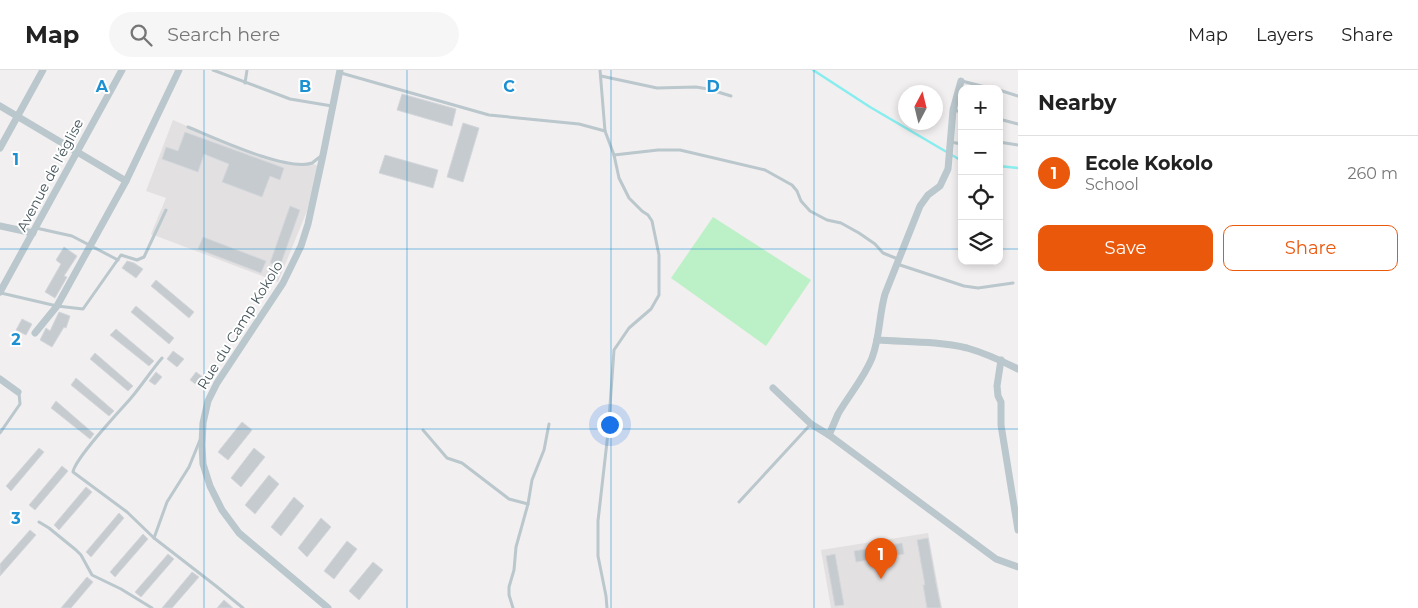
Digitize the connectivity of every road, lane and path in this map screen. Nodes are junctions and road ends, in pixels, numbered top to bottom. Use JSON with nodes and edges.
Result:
{"nodes":[{"id":1,"x":43,"y":70,"type":"edge"},
{"id":2,"x":122,"y":70,"type":"edge"},
{"id":3,"x":179,"y":70,"type":"edge"},
{"id":4,"x":213,"y":70,"type":"edge"},
{"id":5,"x":247,"y":70,"type":"edge"},
{"id":6,"x":600,"y":70,"type":"edge"},
{"id":7,"x":340,"y":71,"type":"edge"},
{"id":8,"x":601,"y":76,"type":"junction"},
{"id":9,"x":961,"y":81,"type":"joint"},
{"id":10,"x":245,"y":83,"type":"junction"},
{"id":11,"x":977,"y":85,"type":"edge"},
{"id":12,"x":1003,"y":91,"type":"edge"},
{"id":13,"x":731,"y":96,"type":"dead end"},
{"id":14,"x":1018,"y":96,"type":"edge"},
{"id":15,"x":0,"y":106,"type":"edge"},
{"id":16,"x":334,"y":106,"type":"junction"},
{"id":17,"x":952,"y":110,"type":"junction"},
{"id":18,"x":958,"y":111,"type":"edge"},
{"id":19,"x":18,"y":117,"type":"junction"},
{"id":20,"x":1003,"y":120,"type":"edge"},
{"id":21,"x":1018,"y":124,"type":"edge"},
{"id":22,"x":188,"y":127,"type":"dead end"},
{"id":23,"x":605,"y":131,"type":"junction"},
{"id":24,"x":950,"y":142,"type":"junction"},
{"id":25,"x":958,"y":143,"type":"edge"},
{"id":26,"x":1003,"y":143,"type":"edge"},
{"id":27,"x":1018,"y":145,"type":"edge"},
{"id":28,"x":0,"y":148,"type":"edge"},
{"id":29,"x":76,"y":152,"type":"junction"},
{"id":30,"x":324,"y":155,"type":"junction"},
{"id":31,"x":614,"y":156,"type":"junction"},
{"id":32,"x":126,"y":181,"type":"junction"},
{"id":33,"x":166,"y":210,"type":"dead end"},
{"id":34,"x":0,"y":226,"type":"edge"},
{"id":35,"x":34,"y":230,"type":"junction"},
{"id":36,"x":90,"y":246,"type":"junction"},
{"id":37,"x":118,"y":260,"type":"junction"},
{"id":38,"x":898,"y":262,"type":"junction"},
{"id":39,"x":1013,"y":283,"type":"dead end"},
{"id":40,"x":0,"y":292,"type":"edge"},
{"id":41,"x":57,"y":306,"type":"junction"},
{"id":42,"x":35,"y":333,"type":"dead end"},
{"id":43,"x":877,"y":340,"type":"junction"},
{"id":44,"x":162,"y":358,"type":"dead end"},
{"id":45,"x":1001,"y":360,"type":"junction"},
{"id":46,"x":1018,"y":369,"type":"edge"},
{"id":47,"x":0,"y":379,"type":"edge"},
{"id":48,"x":773,"y":388,"type":"dead end"},
{"id":49,"x":18,"y":392,"type":"joint"},
{"id":50,"x":549,"y":424,"type":"dead end"},
{"id":51,"x":811,"y":424,"type":"junction"},
{"id":52,"x":423,"y":430,"type":"dead end"},
{"id":53,"x":0,"y":433,"type":"edge"},
{"id":54,"x":203,"y":434,"type":"junction"},
{"id":55,"x":829,"y":435,"type":"junction"},
{"id":56,"x":1014,"y":486,"type":"edge"},
{"id":57,"x":739,"y":502,"type":"dead end"},
{"id":58,"x":528,"y":504,"type":"junction"},
{"id":59,"x":38,"y":522,"type":"dead end"},
{"id":60,"x":1018,"y":530,"type":"edge"},
{"id":61,"x":154,"y":538,"type":"junction"},
{"id":62,"x":1018,"y":567,"type":"edge"},
{"id":63,"x":152,"y":608,"type":"edge"},
{"id":64,"x":243,"y":608,"type":"edge"},
{"id":65,"x":328,"y":608,"type":"edge"},
{"id":66,"x":513,"y":608,"type":"edge"},
{"id":67,"x":607,"y":608,"type":"edge"}],
"edges":[{"from":1,"to":19,"type":"street"},
{"from":2,"to":29,"type":"street","name":"Avenue de l'église"},
{"from":3,"to":32,"type":"street"},
{"from":4,"to":10,"type":"lane"},
{"from":5,"to":10,"type":"lane"},
{"from":6,"to":8,"type":"lane"},
{"from":7,"to":16,"type":"street","name":"Rue du Camp Kokolo"},
{"from":7,"to":23,"type":"lane"},
{"from":8,"to":13,"type":"lane"},
{"from":8,"to":23,"type":"lane"},
{"from":9,"to":11,"type":"lane"},
{"from":9,"to":17,"type":"street"},
{"from":10,"to":16,"type":"lane"},
{"from":12,"to":14,"type":"lane"},
{"from":15,"to":19,"type":"street"},
{"from":16,"to":30,"type":"street","name":"Rue du Camp Kokolo"},
{"from":17,"to":18,"type":"lane"},
{"from":17,"to":24,"type":"street"},
{"from":19,"to":28,"type":"street"},
{"from":19,"to":29,"type":"street"},
{"from":20,"to":21,"type":"lane"},
{"from":22,"to":30,"type":"lane"},
{"from":23,"to":31,"type":"lane"},
{"from":24,"to":25,"type":"lane"},
{"from":24,"to":38,"type":"street"},
{"from":26,"to":27,"type":"lane"},
{"from":29,"to":32,"type":"street"},
{"from":29,"to":35,"type":"street","name":"Avenue de l'église"},
{"from":30,"to":54,"type":"street","name":"Rue du Camp Kokolo"},
{"from":31,"to":38,"type":"lane"},
{"from":31,"to":67,"type":"lane"},
{"from":32,"to":36,"type":"street"},
{"from":33,"to":37,"type":"lane"},
{"from":34,"to":35,"type":"street"},
{"from":35,"to":36,"type":"lane"},
{"from":35,"to":40,"type":"street","name":"Avenue de l'église"},
{"from":36,"to":37,"type":"lane"},
{"from":36,"to":41,"type":"street"},
{"from":37,"to":41,"type":"lane"},
{"from":38,"to":39,"type":"lane"},
{"from":38,"to":43,"type":"street"},
{"from":40,"to":41,"type":"lane"},
{"from":41,"to":42,"type":"street"},
{"from":43,"to":45,"type":"street"},
{"from":43,"to":55,"type":"street"},
{"from":44,"to":61,"type":"lane"},
{"from":45,"to":46,"type":"street"},
{"from":45,"to":56,"type":"street"},
{"from":47,"to":49,"type":"street"},
{"from":48,"to":51,"type":"street"},
{"from":49,"to":53,"type":"lane"},
{"from":50,"to":58,"type":"lane"},
{"from":51,"to":55,"type":"street"},
{"from":51,"to":57,"type":"lane"},
{"from":52,"to":58,"type":"lane"},
{"from":54,"to":61,"type":"lane"},
{"from":54,"to":65,"type":"street","name":"Rue du Camp Kokolo"},
{"from":55,"to":62,"type":"street"},
{"from":56,"to":60,"type":"street"},
{"from":58,"to":66,"type":"lane"},
{"from":59,"to":63,"type":"lane"},
{"from":61,"to":64,"type":"lane"}]}
